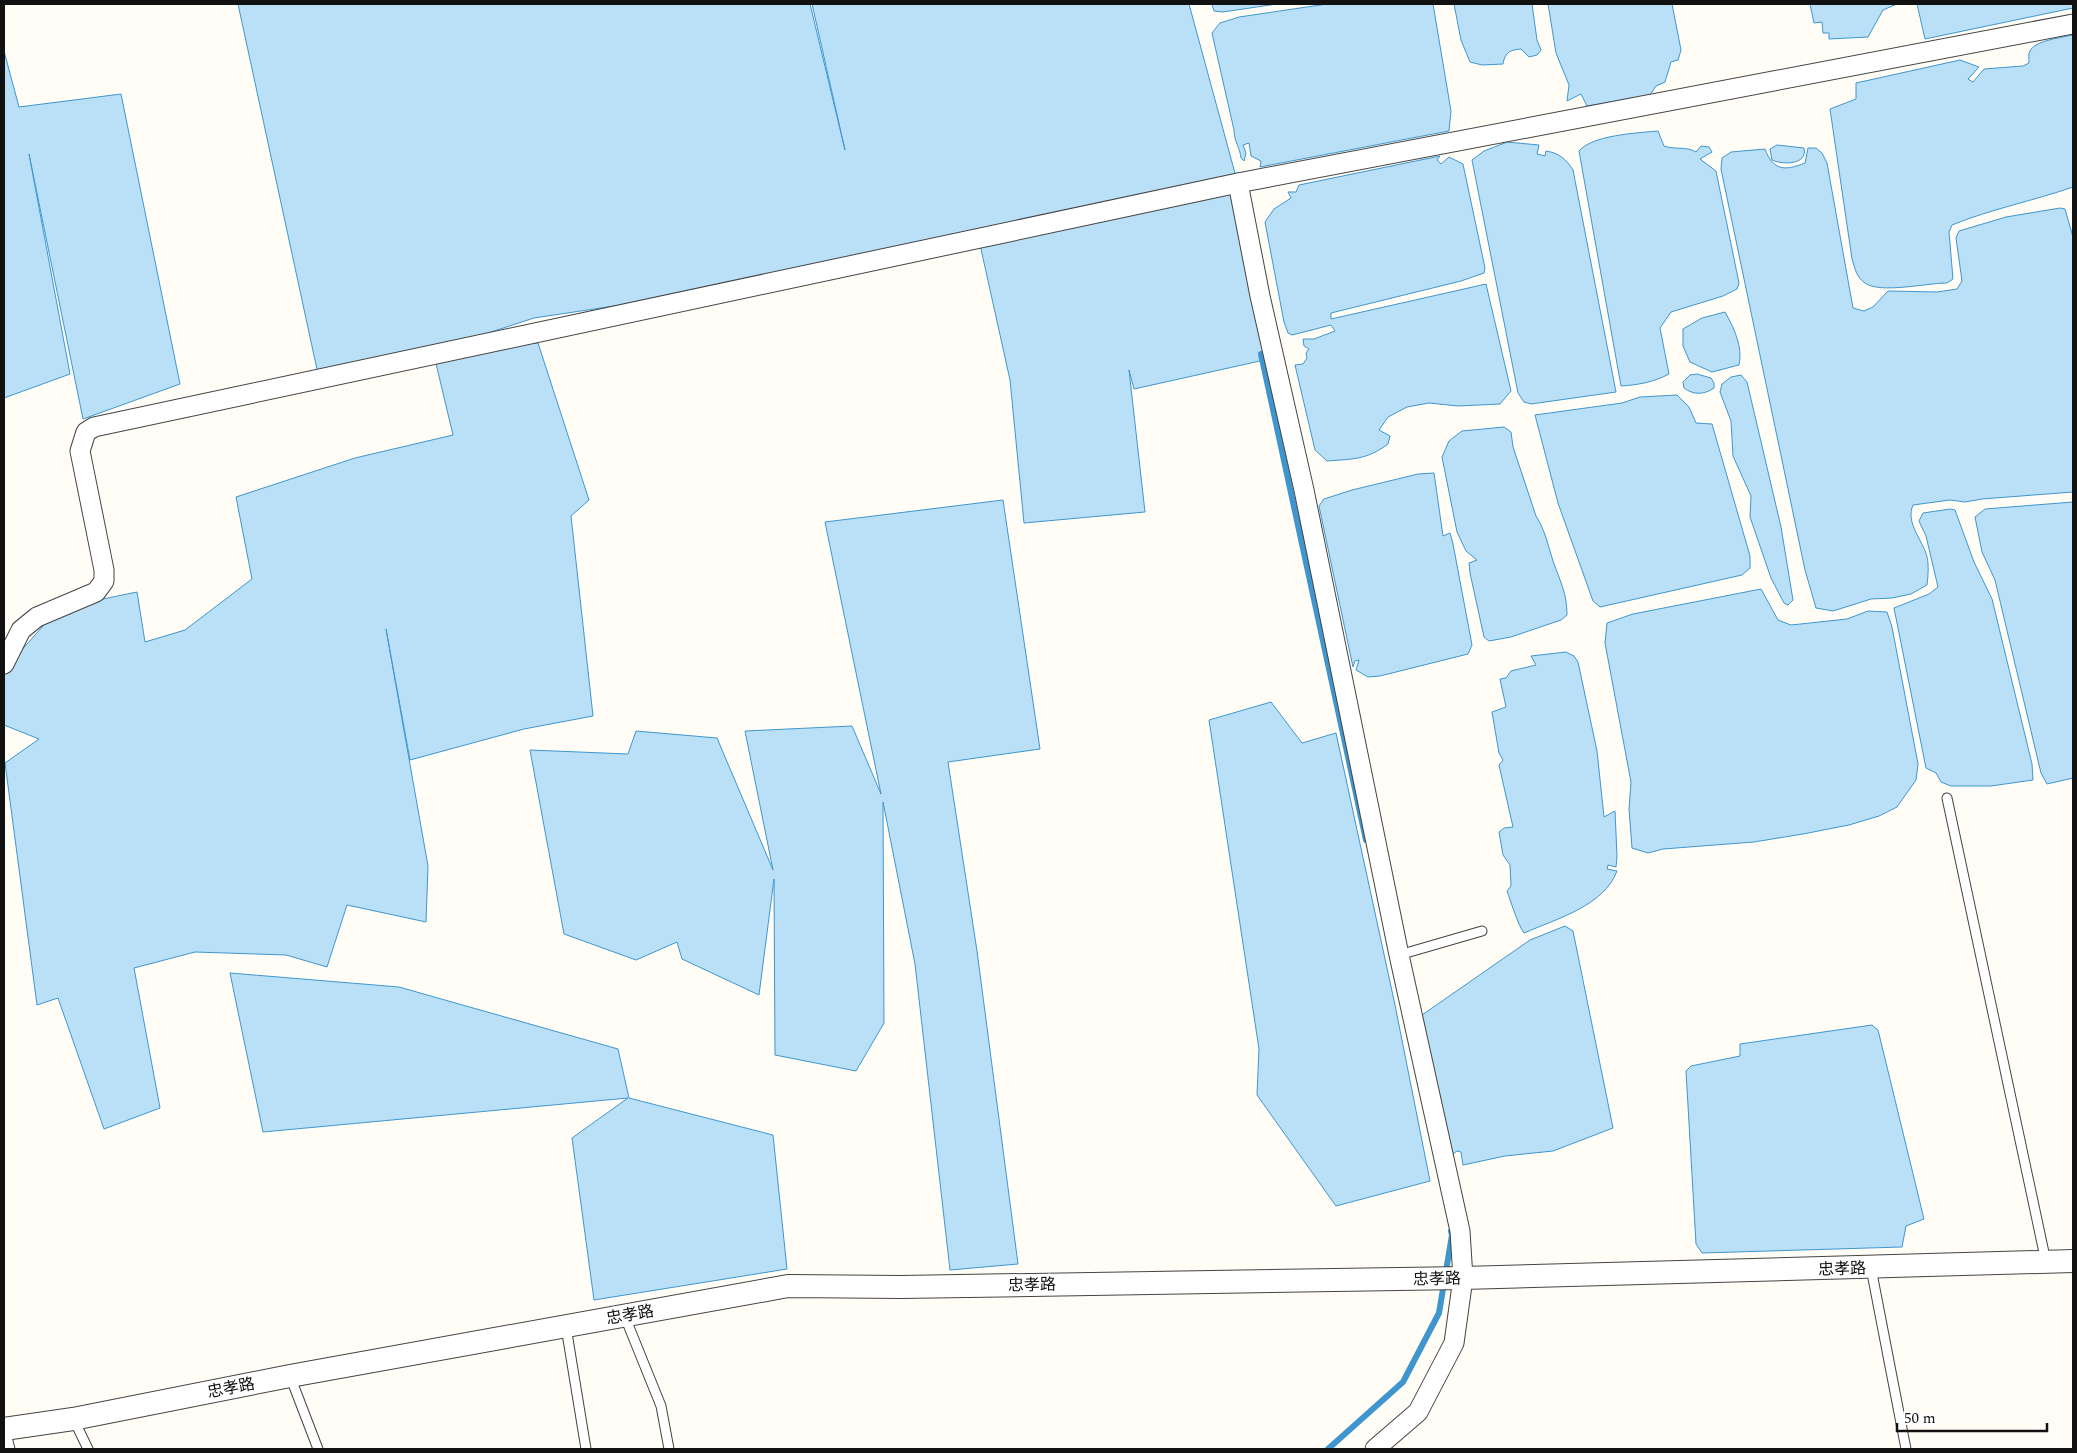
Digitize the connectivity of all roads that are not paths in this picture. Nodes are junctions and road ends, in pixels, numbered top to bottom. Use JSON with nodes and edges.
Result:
{"nodes":[{"id":1,"x":2073,"y":24,"type":"edge"},
{"id":2,"x":1238,"y":183,"type":"junction"},
{"id":3,"x":4,"y":664,"type":"edge"},
{"id":4,"x":1947,"y":798,"type":"dead end"},
{"id":5,"x":1482,"y":931,"type":"dead end"},
{"id":6,"x":1399,"y":956,"type":"junction"},
{"id":7,"x":2073,"y":1261,"type":"edge"},
{"id":8,"x":2046,"y":1262,"type":"junction"},
{"id":9,"x":1871,"y":1268,"type":"junction"},
{"id":10,"x":1463,"y":1278,"type":"junction"},
{"id":11,"x":624,"y":1316,"type":"junction"},
{"id":12,"x":566,"y":1327,"type":"junction"},
{"id":13,"x":290,"y":1376,"type":"junction"},
{"id":14,"x":73,"y":1419,"type":"junction"},
{"id":15,"x":6,"y":1436,"type":"edge"},
{"id":16,"x":88,"y":1449,"type":"edge"},
{"id":17,"x":318,"y":1449,"type":"edge"},
{"id":18,"x":586,"y":1449,"type":"edge"},
{"id":19,"x":669,"y":1449,"type":"edge"},
{"id":20,"x":1375,"y":1449,"type":"edge"},
{"id":21,"x":1906,"y":1449,"type":"edge"}],
"edges":[{"from":1,"to":2,"type":"street"},
{"from":2,"to":3,"type":"street"},
{"from":2,"to":6,"type":"street"},
{"from":4,"to":8,"type":"lane"},
{"from":5,"to":6,"type":"lane"},
{"from":6,"to":10,"type":"street"},
{"from":7,"to":8,"type":"street","name":"忠孝路"},
{"from":8,"to":9,"type":"street","name":"忠孝路"},
{"from":9,"to":10,"type":"street","name":"忠孝路"},
{"from":9,"to":21,"type":"lane"},
{"from":10,"to":11,"type":"street","name":"忠孝路"},
{"from":10,"to":20,"type":"street"},
{"from":11,"to":12,"type":"street","name":"忠孝路"},
{"from":11,"to":19,"type":"lane"},
{"from":12,"to":13,"type":"street","name":"忠孝路"},
{"from":12,"to":18,"type":"lane"},
{"from":13,"to":14,"type":"street","name":"忠孝路"},
{"from":13,"to":17,"type":"lane"},
{"from":14,"to":15,"type":"street","name":"忠孝路"},
{"from":14,"to":16,"type":"lane"}]}
